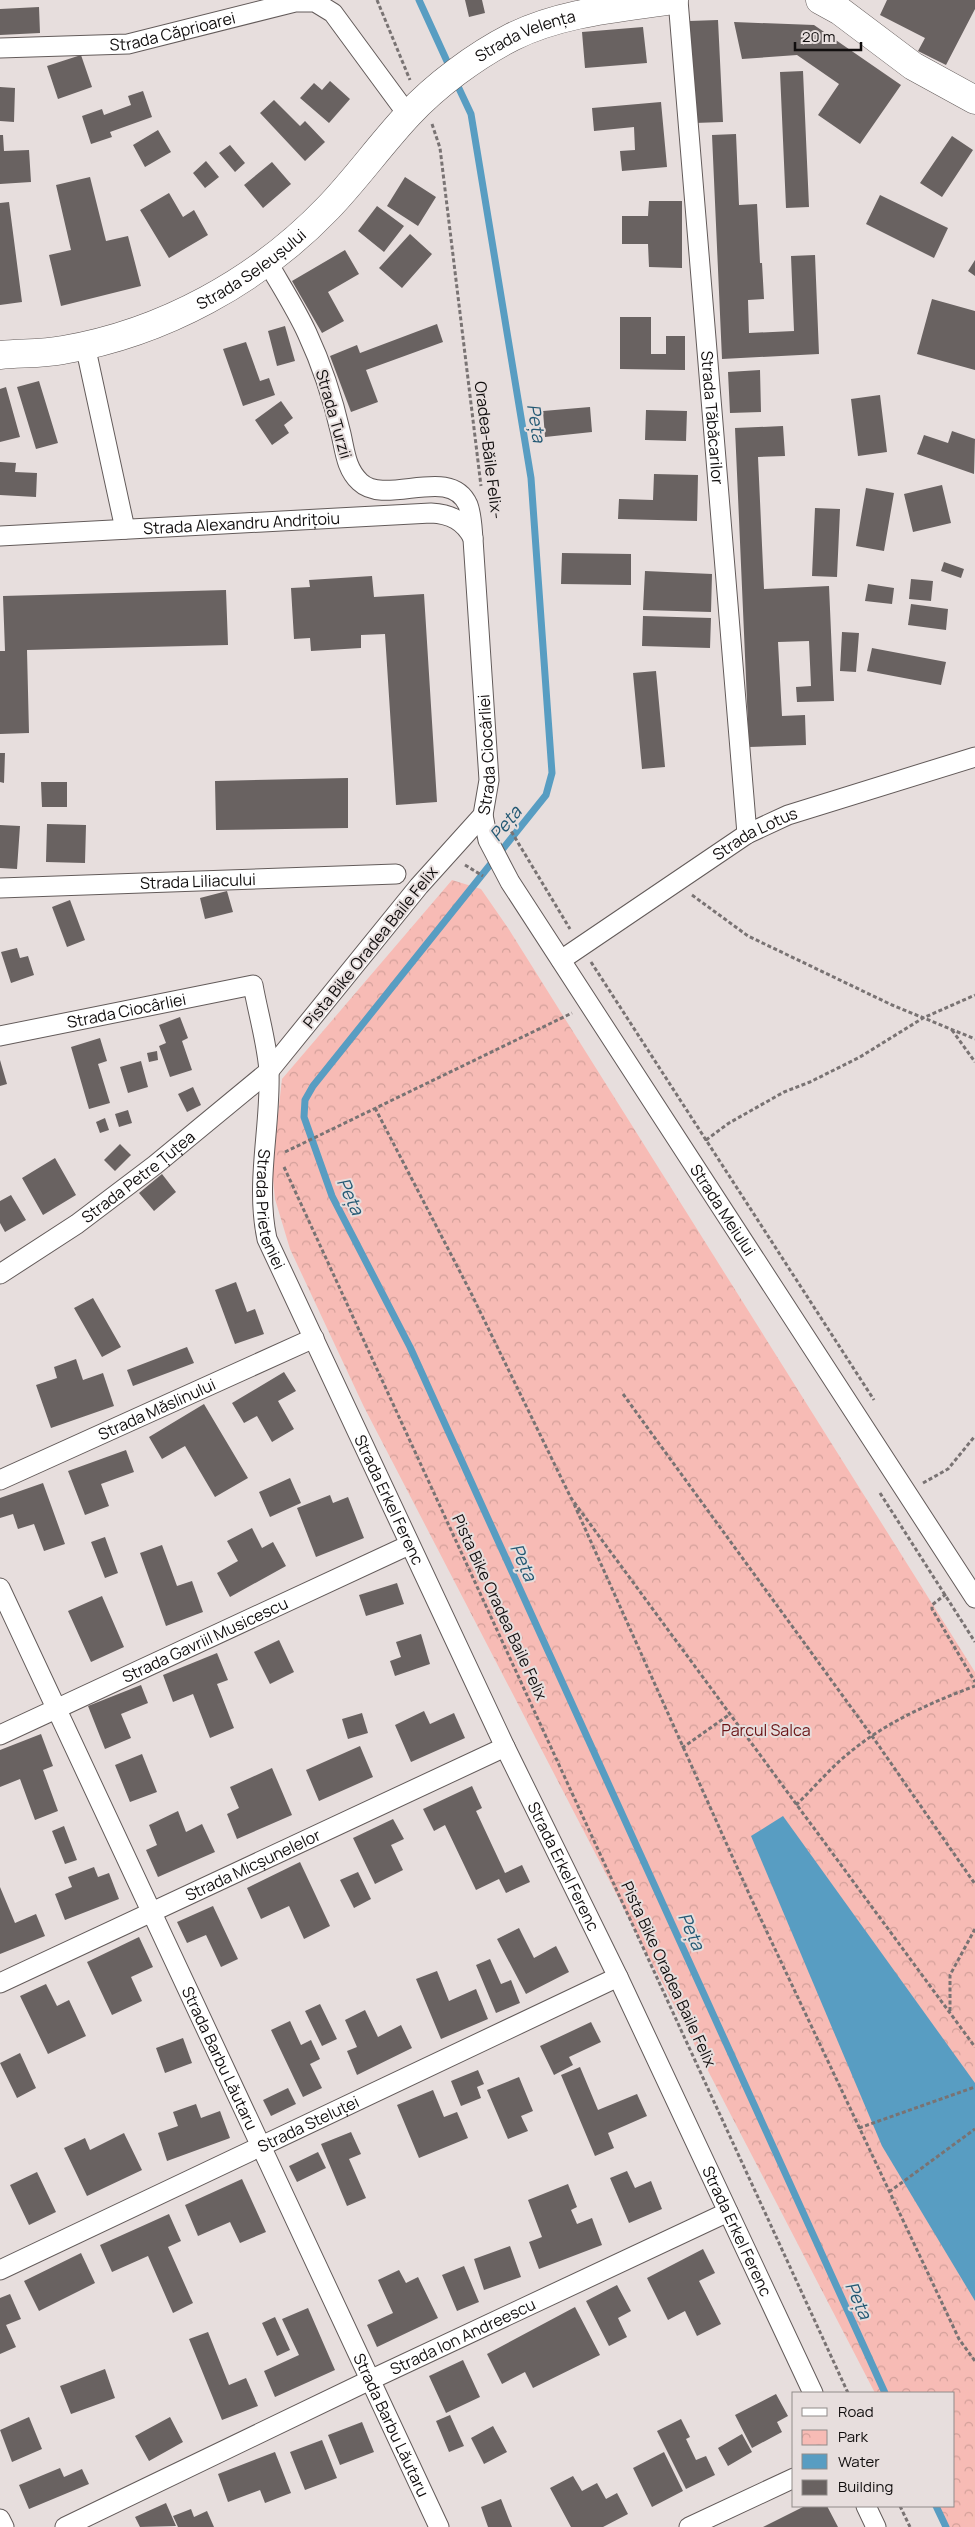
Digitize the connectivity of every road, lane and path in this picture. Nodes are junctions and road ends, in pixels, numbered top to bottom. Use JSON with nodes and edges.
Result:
{"nodes":[{"id":1,"x":377,"y":0,"type":"edge"},
{"id":2,"x":674,"y":0,"type":"edge"},
{"id":3,"x":678,"y":0,"type":"edge"},
{"id":4,"x":834,"y":4,"type":"edge"},
{"id":5,"x":0,"y":48,"type":"edge"},
{"id":6,"x":444,"y":82,"type":"joint"},
{"id":7,"x":975,"y":100,"type":"edge"},
{"id":8,"x":414,"y":109,"type":"junction"},
{"id":9,"x":268,"y":263,"type":"junction"},
{"id":10,"x":85,"y":345,"type":"junction"},
{"id":11,"x":0,"y":355,"type":"edge"},
{"id":12,"x":481,"y":490,"type":"dead end"},
{"id":13,"x":125,"y":529,"type":"junction"},
{"id":14,"x":0,"y":536,"type":"edge"},
{"id":15,"x":473,"y":539,"type":"junction"},
{"id":16,"x":975,"y":757,"type":"edge"},
{"id":17,"x":483,"y":815,"type":"junction"},
{"id":18,"x":506,"y":823,"type":"dead end"},
{"id":19,"x":747,"y":834,"type":"junction"},
{"id":20,"x":463,"y":864,"type":"dead end"},
{"id":21,"x":457,"y":866,"type":"dead end"},
{"id":22,"x":396,"y":874,"type":"dead end"},
{"id":23,"x":677,"y":881,"type":"junction"},
{"id":24,"x":0,"y":888,"type":"edge"},
{"id":25,"x":581,"y":947,"type":"junction"},
{"id":26,"x":561,"y":960,"type":"junction"},
{"id":27,"x":253,"y":984,"type":"joint"},
{"id":28,"x":975,"y":995,"type":"edge"},
{"id":29,"x":588,"y":1004,"type":"junction"},
{"id":30,"x":923,"y":1018,"type":"junction"},
{"id":31,"x":952,"y":1030,"type":"junction"},
{"id":32,"x":0,"y":1036,"type":"edge"},
{"id":33,"x":975,"y":1039,"type":"edge"},
{"id":34,"x":975,"y":1062,"type":"edge"},
{"id":35,"x":268,"y":1071,"type":"junction"},
{"id":36,"x":375,"y":1108,"type":"junction"},
{"id":37,"x":706,"y":1140,"type":"junction"},
{"id":38,"x":301,"y":1144,"type":"dead end"},
{"id":39,"x":686,"y":1155,"type":"junction"},
{"id":40,"x":283,"y":1164,"type":"dead end"},
{"id":41,"x":0,"y":1274,"type":"edge"},
{"id":42,"x":314,"y":1338,"type":"junction"},
{"id":43,"x":622,"y":1394,"type":"dead end"},
{"id":44,"x":878,"y":1406,"type":"dead end"},
{"id":45,"x":975,"y":1436,"type":"edge"},
{"id":46,"x":921,"y":1473,"type":"dead end"},
{"id":47,"x":0,"y":1480,"type":"edge"},
{"id":48,"x":926,"y":1481,"type":"junction"},
{"id":49,"x":930,"y":1487,"type":"dead end"},
{"id":50,"x":906,"y":1493,"type":"junction"},
{"id":51,"x":571,"y":1498,"type":"junction"},
{"id":52,"x":409,"y":1545,"type":"junction"},
{"id":53,"x":964,"y":1582,"type":"junction"},
{"id":54,"x":0,"y":1588,"type":"edge"},
{"id":55,"x":975,"y":1598,"type":"edge"},
{"id":56,"x":975,"y":1682,"type":"edge"},
{"id":57,"x":975,"y":1686,"type":"edge"},
{"id":58,"x":58,"y":1708,"type":"junction"},
{"id":59,"x":730,"y":1714,"type":"junction"},
{"id":60,"x":0,"y":1735,"type":"edge"},
{"id":61,"x":872,"y":1736,"type":"junction"},
{"id":62,"x":505,"y":1747,"type":"junction"},
{"id":63,"x":682,"y":1748,"type":"junction"},
{"id":64,"x":796,"y":1805,"type":"junction"},
{"id":65,"x":975,"y":1884,"type":"edge"},
{"id":66,"x":153,"y":1912,"type":"junction"},
{"id":67,"x":975,"y":1929,"type":"edge"},
{"id":68,"x":618,"y":1977,"type":"junction"},
{"id":69,"x":0,"y":1983,"type":"edge"},
{"id":70,"x":950,"y":2012,"type":"junction"},
{"id":71,"x":975,"y":2047,"type":"edge"},
{"id":72,"x":975,"y":2087,"type":"edge"},
{"id":73,"x":859,"y":2128,"type":"junction"},
{"id":74,"x":975,"y":2129,"type":"edge"},
{"id":75,"x":261,"y":2146,"type":"junction"},
{"id":76,"x":889,"y":2192,"type":"junction"},
{"id":77,"x":728,"y":2212,"type":"junction"},
{"id":78,"x":0,"y":2270,"type":"edge"},
{"id":79,"x":975,"y":2361,"type":"edge"},
{"id":80,"x":370,"y":2380,"type":"junction"},
{"id":81,"x":813,"y":2392,"type":"edge"},
{"id":82,"x":848,"y":2392,"type":"edge"},
{"id":83,"x":792,"y":2479,"type":"edge"},
{"id":84,"x":866,"y":2507,"type":"edge"},
{"id":85,"x":900,"y":2507,"type":"edge"},
{"id":86,"x":0,"y":2519,"type":"edge"},
{"id":87,"x":4,"y":2527,"type":"edge"},
{"id":88,"x":64,"y":2527,"type":"edge"},
{"id":89,"x":440,"y":2527,"type":"edge"},
{"id":90,"x":689,"y":2527,"type":"edge"},
{"id":91,"x":876,"y":2527,"type":"edge"},
{"id":92,"x":910,"y":2527,"type":"edge"}],
"edges":[{"from":1,"to":8,"type":"path","name":"Oradea-Băile Felix-"},
{"from":2,"to":6,"type":"main road","name":"Strada Velența"},
{"from":3,"to":19,"type":"street","name":"Strada Tăbăcarilor"},
{"from":4,"to":7,"type":"main road"},
{"from":5,"to":8,"type":"street","name":"Strada Căprioarei"},
{"from":6,"to":8,"type":"main road","name":"Strada Seleușului"},
{"from":8,"to":9,"type":"main road","name":"Strada Seleușului"},
{"from":8,"to":12,"type":"path","name":"Oradea-Băile Felix-"},
{"from":9,"to":10,"type":"main road","name":"Strada Seleușului"},
{"from":9,"to":15,"type":"street","name":"Strada Turzii"},
{"from":10,"to":11,"type":"main road","name":"Strada Seleușului"},
{"from":10,"to":13,"type":"street"},
{"from":13,"to":14,"type":"street","name":"Strada Alexandru Andrițoiu"},
{"from":13,"to":15,"type":"street","name":"Strada Alexandru Andrițoiu"},
{"from":15,"to":17,"type":"street","name":"Strada Ciocârliei"},
{"from":16,"to":19,"type":"street","name":"Strada Lotus"},
{"from":17,"to":26,"type":"street","name":"Strada Meiului"},
{"from":17,"to":35,"type":"street","name":"Strada Ciocârliei"},
{"from":18,"to":25,"type":"path"},
{"from":19,"to":23,"type":"street","name":"Strada Lotus"},
{"from":20,"to":21,"type":"path","name":"Pista Bike Oradea Baile Felix"},
{"from":22,"to":24,"type":"street","name":"Strada Liliacului"},
{"from":23,"to":25,"type":"street","name":"Strada Lotus"},
{"from":23,"to":30,"type":"path"},
{"from":25,"to":26,"type":"street","name":"Strada Lotus"},
{"from":25,"to":37,"type":"path"},
{"from":26,"to":29,"type":"street","name":"Strada Meiului"},
{"from":27,"to":32,"type":"street","name":"Strada Ciocârliei"},
{"from":27,"to":35,"type":"street","name":"Strada Prieteniei"},
{"from":28,"to":30,"type":"path"},
{"from":29,"to":36,"type":"path"},
{"from":29,"to":39,"type":"street","name":"Strada Meiului"},
{"from":30,"to":31,"type":"path"},
{"from":30,"to":37,"type":"path"},
{"from":31,"to":33,"type":"path"},
{"from":31,"to":34,"type":"path"},
{"from":35,"to":41,"type":"street","name":"Strada Petre Țuțea"},
{"from":35,"to":42,"type":"street","name":"Strada Prieteniei"},
{"from":36,"to":38,"type":"path"},
{"from":36,"to":51,"type":"path"},
{"from":37,"to":39,"type":"path"},
{"from":37,"to":44,"type":"path"},
{"from":39,"to":50,"type":"street","name":"Strada Meiului"},
{"from":40,"to":82,"type":"path","name":"Pista Bike Oradea Baile Felix"},
{"from":42,"to":47,"type":"street","name":"Strada Măslinului"},
{"from":42,"to":52,"type":"street","name":"Strada Erkel Ferenc"},
{"from":43,"to":61,"type":"path"},
{"from":45,"to":48,"type":"path"},
{"from":46,"to":48,"type":"path"},
{"from":48,"to":49,"type":"path"},
{"from":48,"to":50,"type":"path"},
{"from":50,"to":53,"type":"street","name":"Strada Meiului"},
{"from":51,"to":59,"type":"path"},
{"from":51,"to":63,"type":"path"},
{"from":52,"to":58,"type":"street","name":"Strada Gavriil Musicescu"},
{"from":52,"to":62,"type":"street","name":"Strada Erkel Ferenc"},
{"from":53,"to":55,"type":"street","name":"Strada Meiului"},
{"from":53,"to":56,"type":"path"},
{"from":54,"to":58,"type":"street","name":"Strada Barbu Lăutaru"},
{"from":57,"to":61,"type":"path"},
{"from":58,"to":60,"type":"street","name":"Strada Gavriil Musicescu"},
{"from":58,"to":66,"type":"street","name":"Strada Barbu Lăutaru"},
{"from":59,"to":63,"type":"path"},
{"from":59,"to":64,"type":"path"},
{"from":61,"to":64,"type":"path"},
{"from":61,"to":65,"type":"path"},
{"from":62,"to":66,"type":"street","name":"Strada Micșunelelor"},
{"from":62,"to":68,"type":"street","name":"Strada Erkel Ferenc"},
{"from":63,"to":73,"type":"path"},
{"from":64,"to":70,"type":"path"},
{"from":66,"to":69,"type":"street","name":"Strada Micșunelelor"},
{"from":66,"to":75,"type":"street","name":"Strada Barbu Lăutaru"},
{"from":67,"to":70,"type":"path"},
{"from":68,"to":75,"type":"street","name":"Strada Steluței"},
{"from":68,"to":77,"type":"street","name":"Strada Erkel Ferenc"},
{"from":70,"to":71,"type":"path"},
{"from":72,"to":73,"type":"path"},
{"from":73,"to":76,"type":"path"},
{"from":74,"to":76,"type":"path"},
{"from":75,"to":78,"type":"street","name":"Strada Steluței"},
{"from":75,"to":80,"type":"street","name":"Strada Barbu Lăutaru"},
{"from":76,"to":79,"type":"path"},
{"from":77,"to":80,"type":"street","name":"Strada Ion Andreescu"},
{"from":77,"to":81,"type":"street","name":"Strada Erkel Ferenc"},
{"from":80,"to":88,"type":"street","name":"Strada Ion Andreescu"},
{"from":80,"to":89,"type":"street","name":"Strada Barbu Lăutaru"},
{"from":83,"to":90,"type":"street"},
{"from":84,"to":91,"type":"street"},
{"from":85,"to":92,"type":"path"},
{"from":86,"to":87,"type":"street"}]}
